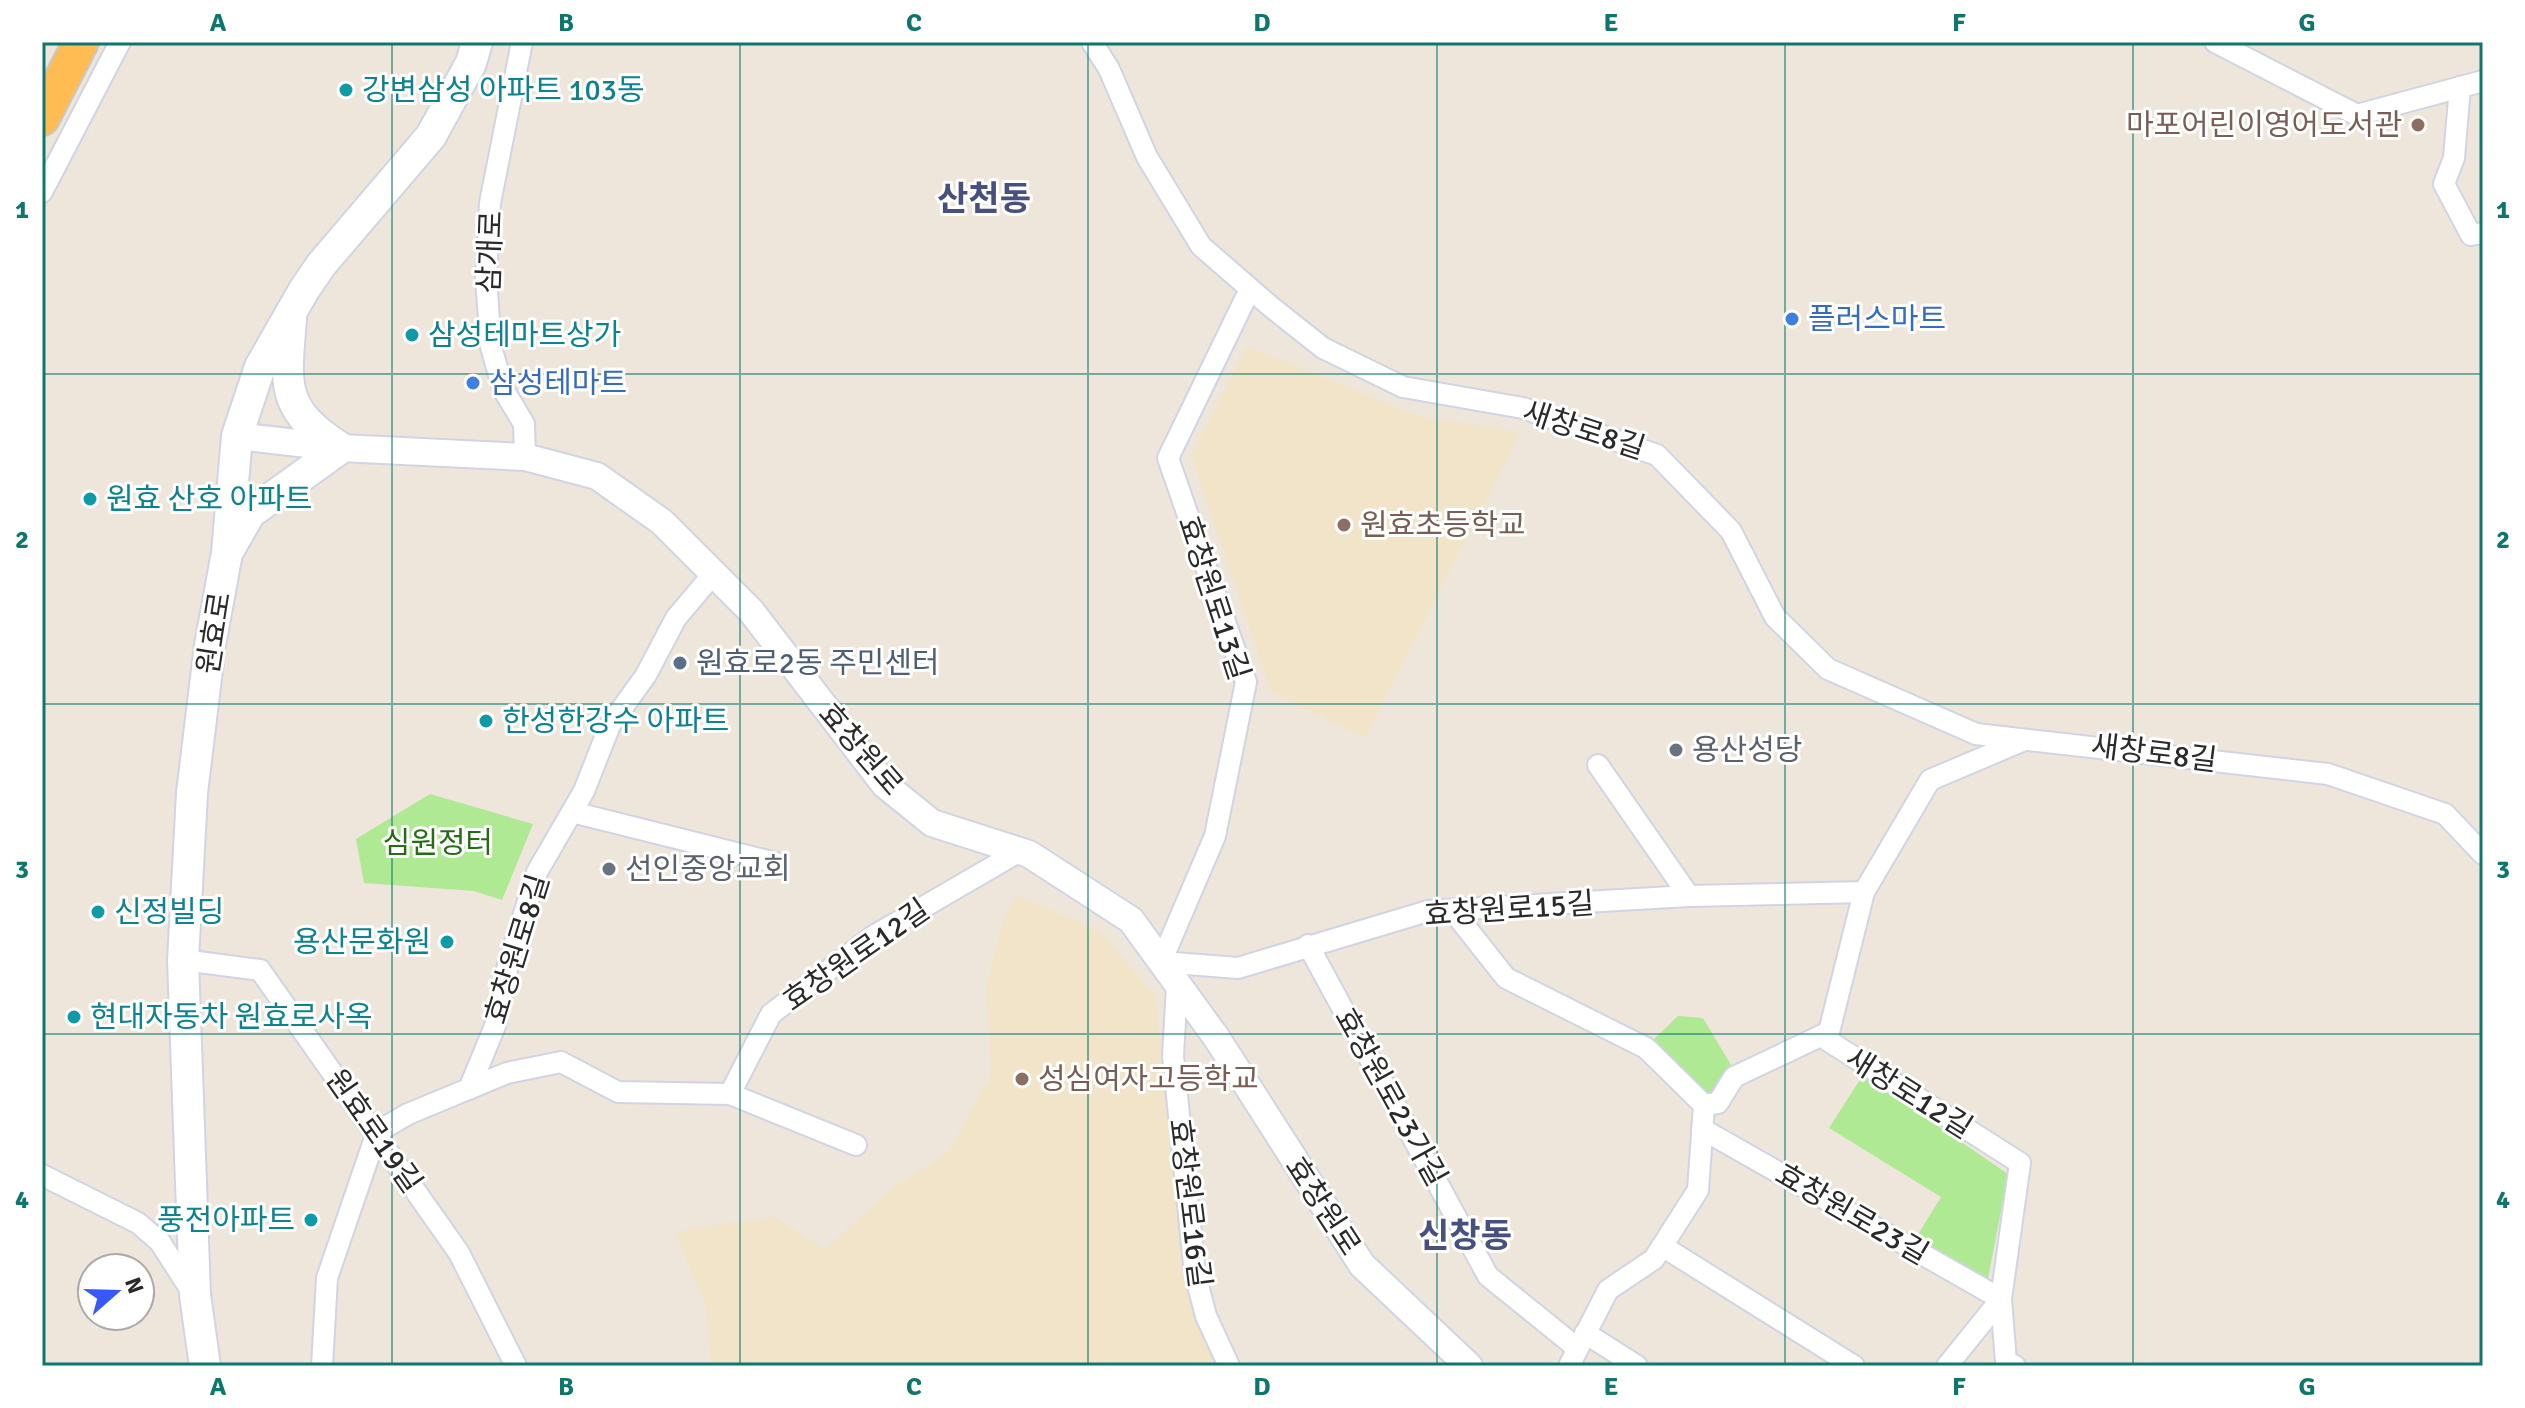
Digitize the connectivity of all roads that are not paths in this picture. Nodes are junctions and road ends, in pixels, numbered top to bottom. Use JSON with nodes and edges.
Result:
{"nodes":[{"id":1,"x":81,"y":42,"type":"edge"},
{"id":2,"x":120,"y":42,"type":"edge"},
{"id":3,"x":477,"y":42,"type":"edge"},
{"id":4,"x":522,"y":42,"type":"edge"},
{"id":5,"x":1092,"y":42,"type":"edge"},
{"id":6,"x":2215,"y":42,"type":"edge"},
{"id":7,"x":2483,"y":81,"type":"edge"},
{"id":8,"x":2460,"y":87,"type":"junction"},
{"id":9,"x":42,"y":118,"type":"edge"},
{"id":10,"x":42,"y":192,"type":"edge"},
{"id":11,"x":2483,"y":233,"type":"edge"},
{"id":12,"x":1250,"y":289,"type":"junction"},
{"id":13,"x":292,"y":312,"type":"junction"},
{"id":14,"x":237,"y":436,"type":"junction"},
{"id":15,"x":341,"y":448,"type":"junction"},
{"id":16,"x":525,"y":457,"type":"junction"},
{"id":17,"x":227,"y":553,"type":"junction"},
{"id":18,"x":714,"y":573,"type":"junction"},
{"id":19,"x":2026,"y":739,"type":"junction"},
{"id":20,"x":1598,"y":765,"type":"dead end"},
{"id":21,"x":572,"y":812,"type":"junction"},
{"id":22,"x":1020,"y":851,"type":"junction"},
{"id":23,"x":2483,"y":854,"type":"edge"},
{"id":24,"x":776,"y":863,"type":"dead end"},
{"id":25,"x":1864,"y":892,"type":"junction"},
{"id":26,"x":1689,"y":896,"type":"junction"},
{"id":27,"x":1453,"y":911,"type":"junction"},
{"id":28,"x":1308,"y":945,"type":"junction"},
{"id":29,"x":183,"y":960,"type":"junction"},
{"id":30,"x":1161,"y":962,"type":"junction"},
{"id":31,"x":1177,"y":986,"type":"junction"},
{"id":32,"x":1829,"y":1032,"type":"junction"},
{"id":33,"x":469,"y":1089,"type":"junction"},
{"id":34,"x":730,"y":1094,"type":"junction"},
{"id":35,"x":1704,"y":1105,"type":"junction"},
{"id":36,"x":1702,"y":1129,"type":"junction"},
{"id":37,"x":377,"y":1132,"type":"junction"},
{"id":38,"x":856,"y":1145,"type":"dead end"},
{"id":39,"x":42,"y":1175,"type":"edge"},
{"id":40,"x":1662,"y":1246,"type":"junction"},
{"id":41,"x":195,"y":1295,"type":"junction"},
{"id":42,"x":2001,"y":1299,"type":"junction"},
{"id":43,"x":1577,"y":1349,"type":"edge"},
{"id":44,"x":205,"y":1366,"type":"edge"},
{"id":45,"x":322,"y":1366,"type":"edge"},
{"id":46,"x":516,"y":1366,"type":"edge"},
{"id":47,"x":1229,"y":1366,"type":"edge"},
{"id":48,"x":1469,"y":1366,"type":"edge"},
{"id":49,"x":1637,"y":1366,"type":"edge"},
{"id":50,"x":1854,"y":1366,"type":"edge"},
{"id":51,"x":1947,"y":1366,"type":"edge"},
{"id":52,"x":2015,"y":1366,"type":"edge"}],
"edges":[{"from":1,"to":9,"type":"highway"},
{"from":2,"to":10,"type":"street"},
{"from":3,"to":13,"type":"main road","name":"원효로"},
{"from":4,"to":16,"type":"street","name":"삼개로"},
{"from":5,"to":12,"type":"street","name":"새창로8길"},
{"from":6,"to":8,"type":"street"},
{"from":7,"to":8,"type":"street"},
{"from":8,"to":11,"type":"street"},
{"from":12,"to":19,"type":"street","name":"새창로8길"},
{"from":12,"to":30,"type":"street","name":"효창원로13길"},
{"from":13,"to":14,"type":"main road","name":"원효로"},
{"from":13,"to":15,"type":"main road"},
{"from":14,"to":15,"type":"street","name":"효창원로"},
{"from":14,"to":17,"type":"main road","name":"원효로"},
{"from":15,"to":16,"type":"street","name":"효창원로"},
{"from":15,"to":17,"type":"main road"},
{"from":16,"to":18,"type":"street","name":"효창원로"},
{"from":17,"to":29,"type":"main road","name":"원효로"},
{"from":18,"to":21,"type":"street","name":"효창원로8길"},
{"from":18,"to":22,"type":"street","name":"효창원로"},
{"from":19,"to":23,"type":"street","name":"새창로8길"},
{"from":19,"to":25,"type":"street","name":"새창로12길"},
{"from":20,"to":26,"type":"street"},
{"from":21,"to":24,"type":"street"},
{"from":21,"to":33,"type":"street","name":"효창원로8길"},
{"from":22,"to":30,"type":"street","name":"효창원로"},
{"from":22,"to":34,"type":"street","name":"효창원로12길"},
{"from":25,"to":26,"type":"street","name":"효창원로15길"},
{"from":25,"to":32,"type":"street","name":"새창로12길"},
{"from":26,"to":27,"type":"street","name":"효창원로15길"},
{"from":27,"to":28,"type":"street","name":"효창원로15길"},
{"from":27,"to":35,"type":"street"},
{"from":28,"to":30,"type":"street","name":"효창원로15길"},
{"from":28,"to":43,"type":"street","name":"효창원로23가길"},
{"from":29,"to":37,"type":"street","name":"원효로19길"},
{"from":29,"to":41,"type":"main road","name":"원효로"},
{"from":30,"to":31,"type":"street","name":"효창원로"},
{"from":31,"to":47,"type":"street","name":"효창원로16길"},
{"from":31,"to":48,"type":"street","name":"효창원로"},
{"from":32,"to":35,"type":"street"},
{"from":32,"to":42,"type":"street","name":"새창로12길"},
{"from":33,"to":34,"type":"street"},
{"from":33,"to":37,"type":"street"},
{"from":34,"to":38,"type":"street"},
{"from":35,"to":36,"type":"street"},
{"from":36,"to":40,"type":"street"},
{"from":36,"to":42,"type":"street","name":"효창원로23길"},
{"from":37,"to":45,"type":"street"},
{"from":37,"to":46,"type":"street","name":"원효로19길"},
{"from":39,"to":41,"type":"street","name":"원효로"},
{"from":40,"to":43,"type":"street"},
{"from":40,"to":50,"type":"street"},
{"from":41,"to":44,"type":"main road","name":"원효로"},
{"from":42,"to":51,"type":"street"},
{"from":42,"to":52,"type":"street","name":"새창로12길"},
{"from":43,"to":49,"type":"street"}]}
